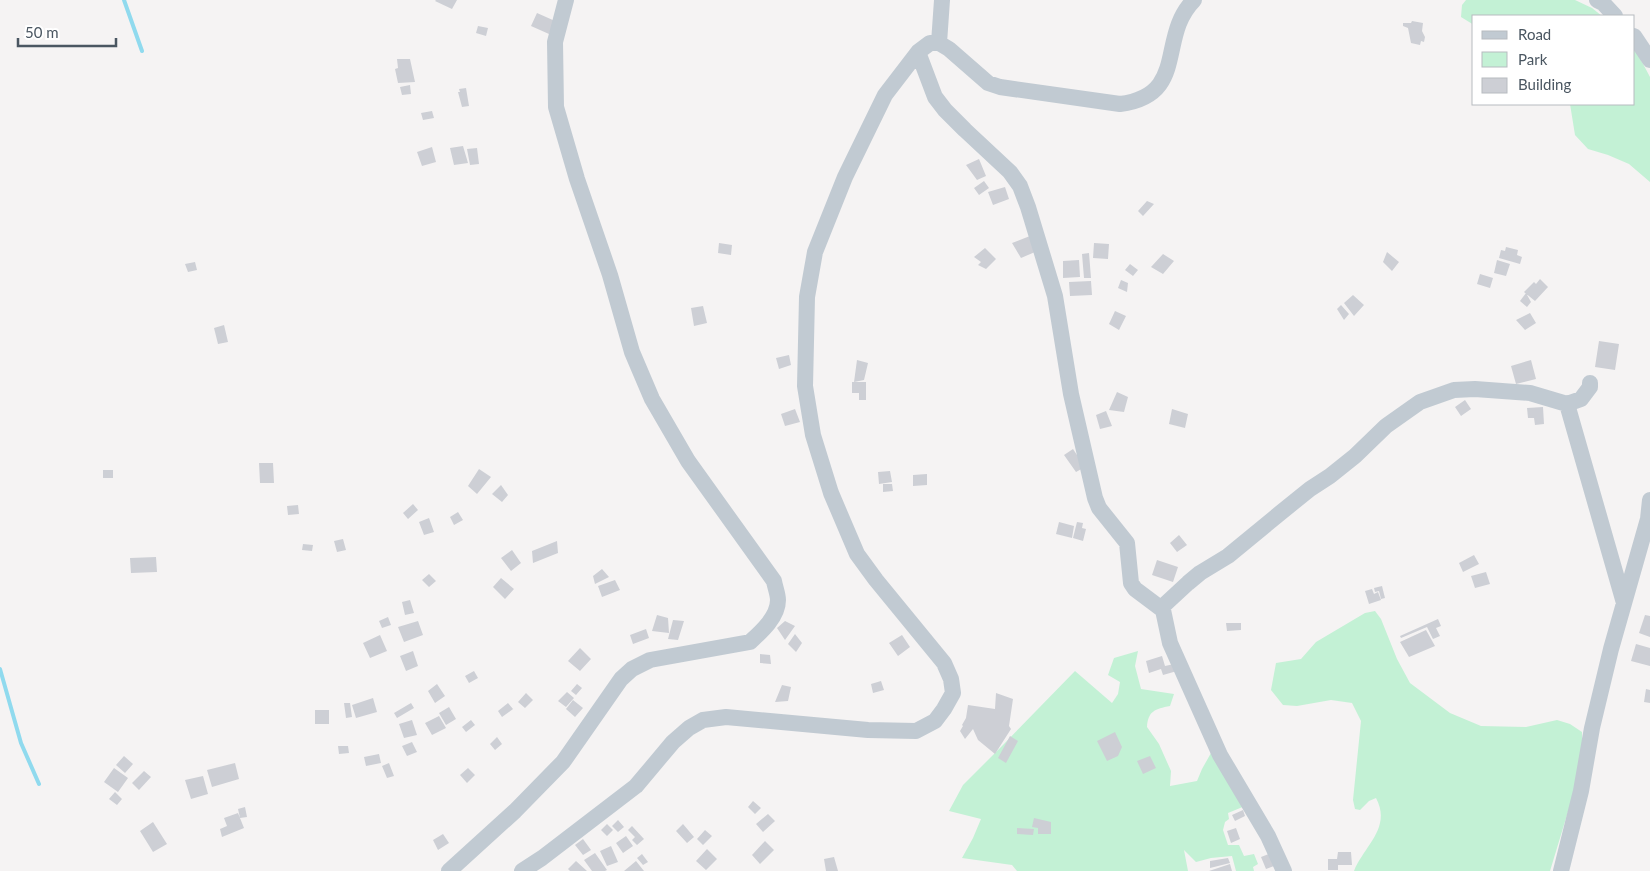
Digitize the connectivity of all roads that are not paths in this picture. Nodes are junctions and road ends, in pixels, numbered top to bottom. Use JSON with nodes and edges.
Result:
{"nodes":[{"id":1,"x":566,"y":0,"type":"edge"},
{"id":2,"x":942,"y":0,"type":"edge"},
{"id":3,"x":1194,"y":0,"type":"edge"},
{"id":4,"x":1602,"y":1,"type":"edge"},
{"id":5,"x":1614,"y":15,"type":"edge"},
{"id":6,"x":1635,"y":38,"type":"edge"},
{"id":7,"x":938,"y":43,"type":"junction"},
{"id":8,"x":918,"y":52,"type":"junction"},
{"id":9,"x":1650,"y":60,"type":"edge"},
{"id":10,"x":1590,"y":383,"type":"dead end"},
{"id":11,"x":1567,"y":404,"type":"junction"},
{"id":12,"x":1650,"y":500,"type":"edge"},
{"id":13,"x":1625,"y":605,"type":"junction"},
{"id":14,"x":1161,"y":608,"type":"junction"},
{"id":15,"x":449,"y":871,"type":"edge"},
{"id":16,"x":522,"y":871,"type":"edge"},
{"id":17,"x":1284,"y":871,"type":"edge"},
{"id":18,"x":1561,"y":871,"type":"edge"}],
"edges":[{"from":1,"to":15,"type":"street"},
{"from":2,"to":7,"type":"street"},
{"from":3,"to":7,"type":"street"},
{"from":4,"to":5,"type":"street"},
{"from":6,"to":9,"type":"street"},
{"from":7,"to":8,"type":"street"},
{"from":8,"to":14,"type":"street"},
{"from":8,"to":16,"type":"street"},
{"from":10,"to":11,"type":"street"},
{"from":11,"to":13,"type":"street"},
{"from":11,"to":14,"type":"street"},
{"from":12,"to":13,"type":"street"},
{"from":13,"to":18,"type":"street"},
{"from":14,"to":17,"type":"street"}]}
